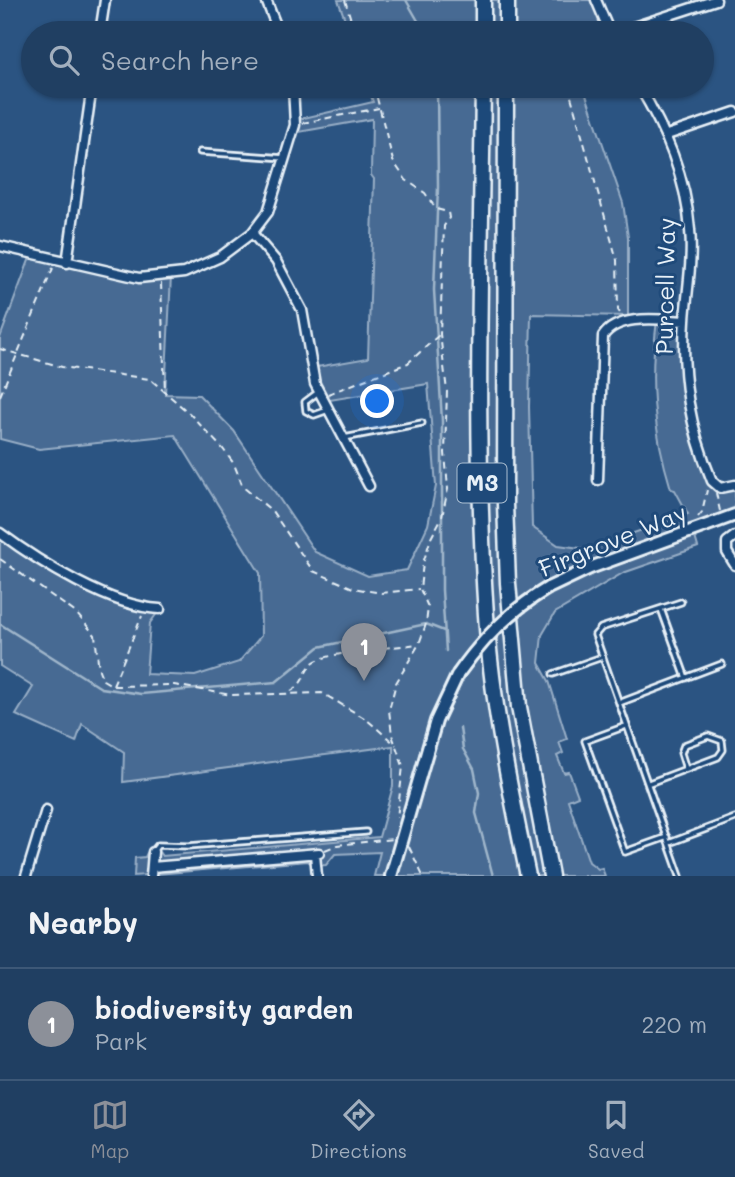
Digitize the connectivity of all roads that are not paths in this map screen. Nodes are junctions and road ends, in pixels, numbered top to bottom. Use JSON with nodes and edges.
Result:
{"nodes":[{"id":1,"x":105,"y":0,"type":"edge"},
{"id":2,"x":266,"y":0,"type":"edge"},
{"id":3,"x":483,"y":0,"type":"edge"},
{"id":4,"x":507,"y":0,"type":"edge"},
{"id":5,"x":596,"y":0,"type":"edge"},
{"id":6,"x":713,"y":1,"type":"edge"},
{"id":7,"x":102,"y":21,"type":"edge"},
{"id":8,"x":274,"y":21,"type":"edge"},
{"id":9,"x":483,"y":21,"type":"edge"},
{"id":10,"x":506,"y":21,"type":"edge"},
{"id":11,"x":605,"y":21,"type":"edge"},
{"id":12,"x":652,"y":21,"type":"edge"},
{"id":13,"x":90,"y":98,"type":"edge"},
{"id":14,"x":294,"y":98,"type":"edge"},
{"id":15,"x":482,"y":98,"type":"edge"},
{"id":16,"x":506,"y":98,"type":"edge"},
{"id":17,"x":646,"y":98,"type":"edge"},
{"id":18,"x":735,"y":112,"type":"edge"},
{"id":19,"x":667,"y":135,"type":"junction"},
{"id":20,"x":200,"y":152,"type":"dead end"},
{"id":21,"x":285,"y":158,"type":"junction"},
{"id":22,"x":252,"y":233,"type":"junction"},
{"id":23,"x":0,"y":246,"type":"edge"},
{"id":24,"x":67,"y":263,"type":"junction"},
{"id":25,"x":685,"y":321,"type":"junction"},
{"id":26,"x":320,"y":394,"type":"junction"},
{"id":27,"x":329,"y":409,"type":"junction"},
{"id":28,"x":422,"y":424,"type":"dead end"},
{"id":29,"x":344,"y":438,"type":"junction"},
{"id":30,"x":598,"y":480,"type":"dead end"},
{"id":31,"x":735,"y":485,"type":"edge"},
{"id":32,"x":369,"y":486,"type":"dead end"},
{"id":33,"x":735,"y":515,"type":"edge"},
{"id":34,"x":0,"y":533,"type":"edge"},
{"id":35,"x":735,"y":536,"type":"edge"},
{"id":36,"x":735,"y":565,"type":"edge"},
{"id":37,"x":681,"y":601,"type":"dead end"},
{"id":38,"x":160,"y":609,"type":"dead end"},
{"id":39,"x":661,"y":609,"type":"junction"},
{"id":40,"x":602,"y":657,"type":"junction"},
{"id":41,"x":722,"y":664,"type":"dead end"},
{"id":42,"x":553,"y":674,"type":"dead end"},
{"id":43,"x":686,"y":678,"type":"junction"},
{"id":44,"x":618,"y":703,"type":"junction"},
{"id":45,"x":626,"y":726,"type":"junction"},
{"id":46,"x":686,"y":769,"type":"junction"},
{"id":47,"x":648,"y":783,"type":"junction"},
{"id":48,"x":46,"y":810,"type":"dead end"},
{"id":49,"x":735,"y":818,"type":"edge"},
{"id":50,"x":366,"y":832,"type":"dead end"},
{"id":51,"x":667,"y":837,"type":"junction"},
{"id":52,"x":669,"y":842,"type":"junction"},
{"id":53,"x":153,"y":852,"type":"joint"},
{"id":54,"x":152,"y":872,"type":"edge"},
{"id":55,"x":26,"y":876,"type":"edge"},
{"id":56,"x":317,"y":876,"type":"edge"},
{"id":57,"x":391,"y":876,"type":"edge"},
{"id":58,"x":528,"y":876,"type":"edge"},
{"id":59,"x":551,"y":876,"type":"edge"},
{"id":60,"x":680,"y":876,"type":"edge"}],
"edges":[{"from":1,"to":7,"type":"street"},
{"from":2,"to":8,"type":"street"},
{"from":3,"to":9,"type":"highway"},
{"from":4,"to":10,"type":"highway"},
{"from":5,"to":11,"type":"street"},
{"from":6,"to":12,"type":"street"},
{"from":13,"to":24,"type":"street"},
{"from":14,"to":21,"type":"street"},
{"from":15,"to":58,"type":"highway","number":"M3"},
{"from":16,"to":59,"type":"highway","number":"M3"},
{"from":17,"to":19,"type":"street","name":"Purcell Way"},
{"from":18,"to":19,"type":"street"},
{"from":19,"to":25,"type":"street","name":"Purcell Way"},
{"from":20,"to":21,"type":"lane"},
{"from":21,"to":22,"type":"street"},
{"from":22,"to":24,"type":"street"},
{"from":22,"to":26,"type":"street"},
{"from":23,"to":24,"type":"street"},
{"from":25,"to":30,"type":"street"},
{"from":25,"to":31,"type":"street","name":"Purcell Way"},
{"from":26,"to":27,"type":"street"},
{"from":26,"to":27,"type":"lane"},
{"from":27,"to":29,"type":"street"},
{"from":28,"to":29,"type":"lane"},
{"from":29,"to":32,"type":"street"},
{"from":33,"to":57,"type":"street","name":"Firgrove Way","bridge":true},
{"from":34,"to":38,"type":"street"},
{"from":35,"to":36,"type":"street"},
{"from":37,"to":39,"type":"lane"},
{"from":39,"to":40,"type":"lane"},
{"from":39,"to":43,"type":"lane"},
{"from":40,"to":42,"type":"lane"},
{"from":40,"to":44,"type":"lane"},
{"from":41,"to":43,"type":"lane"},
{"from":43,"to":44,"type":"lane"},
{"from":44,"to":45,"type":"lane"},
{"from":45,"to":47,"type":"lane"},
{"from":45,"to":51,"type":"lane"},
{"from":46,"to":46,"type":"lane"},
{"from":46,"to":47,"type":"lane"},
{"from":47,"to":51,"type":"lane"},
{"from":48,"to":55,"type":"street"},
{"from":49,"to":52,"type":"lane"},
{"from":50,"to":53,"type":"lane"},
{"from":51,"to":52,"type":"lane"},
{"from":52,"to":60,"type":"lane"},
{"from":53,"to":54,"type":"street"},
{"from":54,"to":56,"type":"street"}]}
